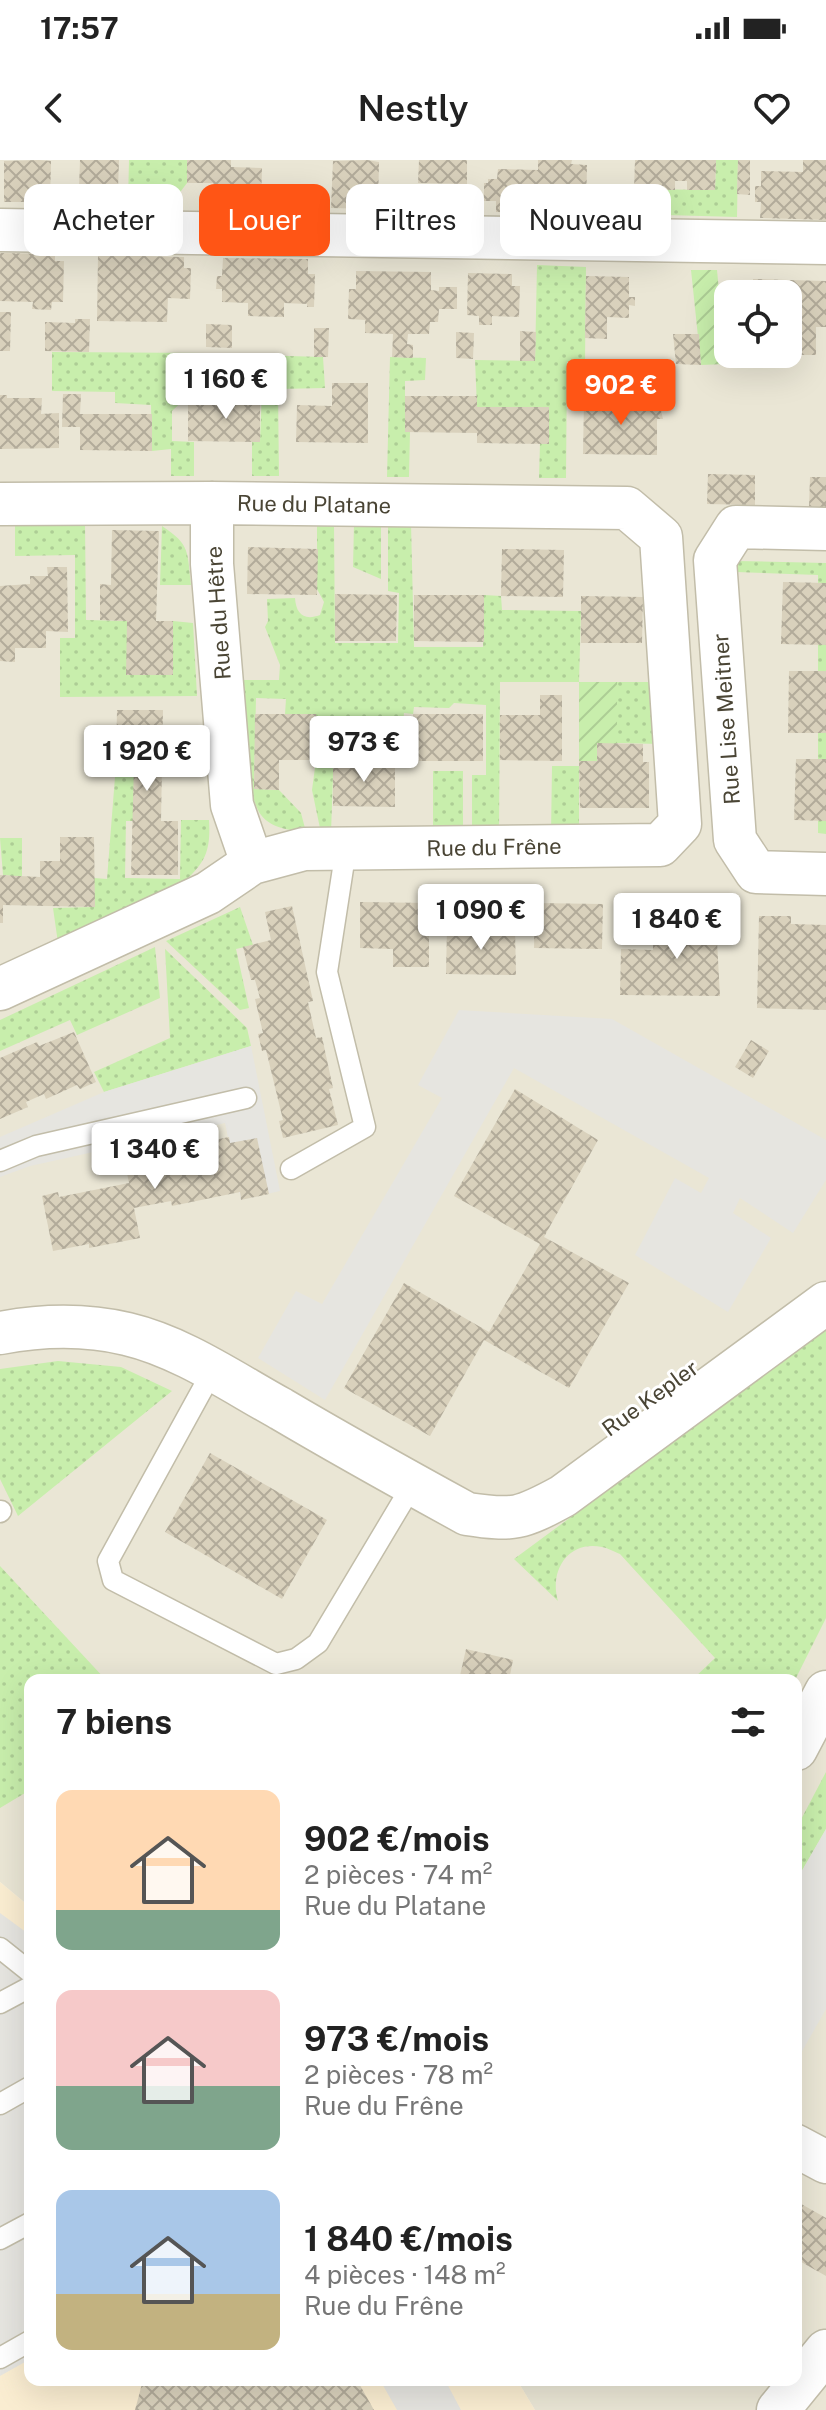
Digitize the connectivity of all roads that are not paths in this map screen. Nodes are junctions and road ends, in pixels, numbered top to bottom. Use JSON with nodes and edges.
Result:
{"nodes":[{"id":1,"x":0,"y":230,"type":"edge"},
{"id":2,"x":826,"y":243,"type":"edge"},
{"id":3,"x":212,"y":503,"type":"junction"},
{"id":4,"x":0,"y":504,"type":"edge"},
{"id":5,"x":627,"y":508,"type":"joint"},
{"id":6,"x":826,"y":529,"type":"edge"},
{"id":7,"x":346,"y":849,"type":"junction"},
{"id":8,"x":252,"y":863,"type":"junction"},
{"id":9,"x":826,"y":874,"type":"edge"},
{"id":10,"x":0,"y":989,"type":"edge"},
{"id":11,"x":246,"y":1098,"type":"dead end"},
{"id":12,"x":0,"y":1161,"type":"edge"},
{"id":13,"x":291,"y":1169,"type":"dead end"},
{"id":14,"x":826,"y":1271,"type":"edge"},
{"id":15,"x":826,"y":1303,"type":"edge"},
{"id":16,"x":0,"y":1333,"type":"edge"},
{"id":17,"x":208,"y":1368,"type":"junction"},
{"id":18,"x":413,"y":1484,"type":"junction"},
{"id":19,"x":467,"y":1514,"type":"junction"},
{"id":20,"x":826,"y":1692,"type":"edge"},
{"id":21,"x":802,"y":1738,"type":"edge"},
{"id":22,"x":0,"y":1948,"type":"edge"},
{"id":23,"x":24,"y":1967,"type":"edge"},
{"id":24,"x":24,"y":1990,"type":"edge"},
{"id":25,"x":0,"y":2003,"type":"edge"},
{"id":26,"x":24,"y":2090,"type":"edge"},
{"id":27,"x":0,"y":2104,"type":"edge"},
{"id":28,"x":802,"y":2149,"type":"edge"},
{"id":29,"x":826,"y":2162,"type":"edge"},
{"id":30,"x":24,"y":2226,"type":"edge"},
{"id":31,"x":0,"y":2239,"type":"edge"},
{"id":32,"x":24,"y":2344,"type":"edge"},
{"id":33,"x":826,"y":2351,"type":"edge"},
{"id":34,"x":0,"y":2358,"type":"edge"},
{"id":35,"x":802,"y":2380,"type":"edge"},
{"id":36,"x":798,"y":2386,"type":"edge"},
{"id":37,"x":778,"y":2410,"type":"edge"}],
"edges":[{"from":1,"to":2,"type":"street"},
{"from":3,"to":4,"type":"street","name":"Rue du Platane"},
{"from":3,"to":5,"type":"street","name":"Rue du Platane"},
{"from":3,"to":8,"type":"street","name":"Rue du Hêtre"},
{"from":5,"to":7,"type":"street","name":"Rue du Frêne"},
{"from":6,"to":9,"type":"street","name":"Rue Lise Meitner"},
{"from":7,"to":8,"type":"street","name":"Rue du Frêne"},
{"from":7,"to":13,"type":"lane"},
{"from":8,"to":10,"type":"street","name":"Rue du Frêne"},
{"from":11,"to":12,"type":"lane"},
{"from":14,"to":19,"type":"street","name":"Rue Kepler"},
{"from":15,"to":19,"type":"street","name":"Rue Kepler"},
{"from":16,"to":17,"type":"street","name":"Rue Kepler"},
{"from":17,"to":18,"type":"street","name":"Rue Kepler"},
{"from":17,"to":18,"type":"lane"},
{"from":18,"to":19,"type":"street","name":"Rue Kepler"},
{"from":20,"to":21,"type":"street"},
{"from":22,"to":23,"type":"lane"},
{"from":24,"to":25,"type":"lane"},
{"from":26,"to":27,"type":"lane"},
{"from":28,"to":29,"type":"street"},
{"from":30,"to":31,"type":"lane"},
{"from":32,"to":34,"type":"lane"},
{"from":33,"to":35,"type":"street"},
{"from":36,"to":37,"type":"street"}]}
